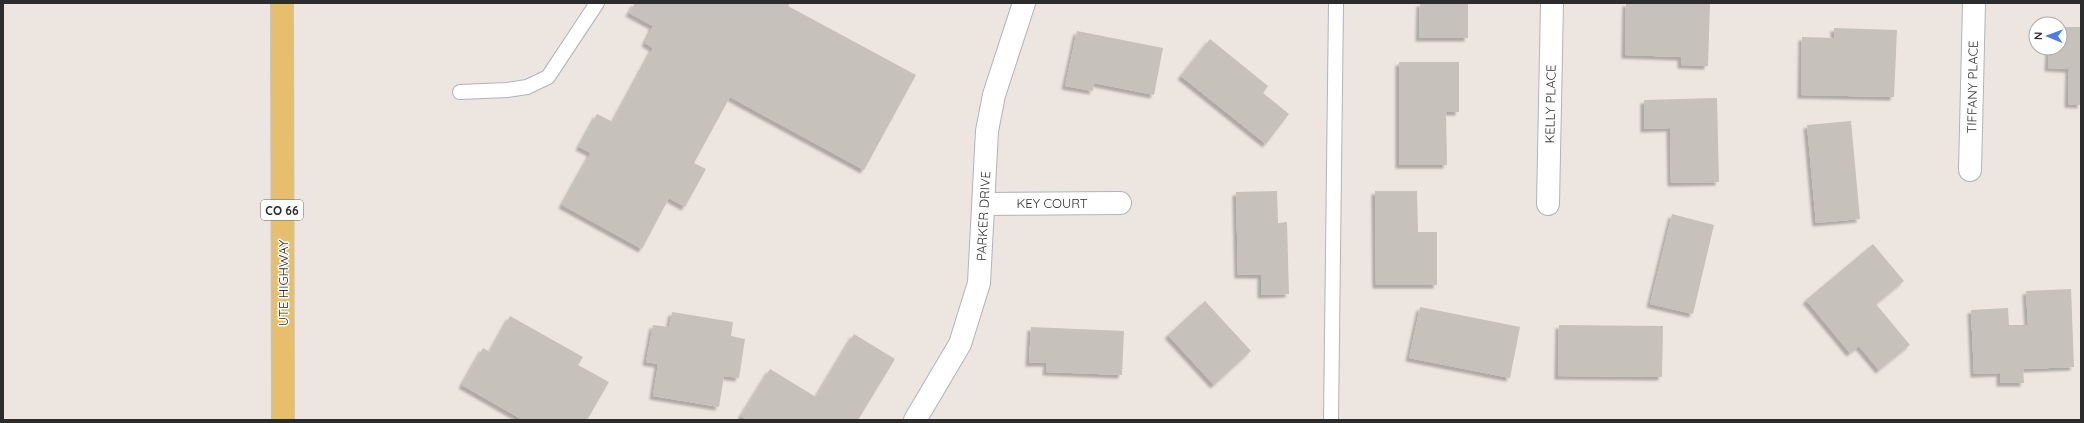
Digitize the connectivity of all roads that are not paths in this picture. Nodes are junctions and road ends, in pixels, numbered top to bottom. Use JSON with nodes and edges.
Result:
{"nodes":[{"id":1,"x":282,"y":3,"type":"edge"},
{"id":2,"x":597,"y":3,"type":"edge"},
{"id":3,"x":1024,"y":3,"type":"edge"},
{"id":4,"x":1336,"y":3,"type":"edge"},
{"id":5,"x":1552,"y":3,"type":"edge"},
{"id":6,"x":1974,"y":3,"type":"edge"},
{"id":7,"x":460,"y":92,"type":"dead end"},
{"id":8,"x":1970,"y":170,"type":"dead end"},
{"id":9,"x":1120,"y":203,"type":"dead end"},
{"id":10,"x":984,"y":204,"type":"junction"},
{"id":11,"x":1548,"y":204,"type":"dead end"},
{"id":12,"x":283,"y":420,"type":"edge"},
{"id":13,"x":915,"y":420,"type":"edge"},
{"id":14,"x":1331,"y":420,"type":"edge"}],
"edges":[{"from":1,"to":12,"type":"main road","name":"UTE HIGHWAY","number":"CO 66"},
{"from":2,"to":7,"type":"lane"},
{"from":3,"to":10,"type":"street","name":"PARKER DRIVE"},
{"from":4,"to":14,"type":"lane"},
{"from":5,"to":11,"type":"street","name":"KELLY PLACE"},
{"from":6,"to":8,"type":"street","name":"TIFFANY PLACE"},
{"from":9,"to":10,"type":"street","name":"KEY COURT"},
{"from":10,"to":13,"type":"street","name":"PARKER DRIVE"}]}
